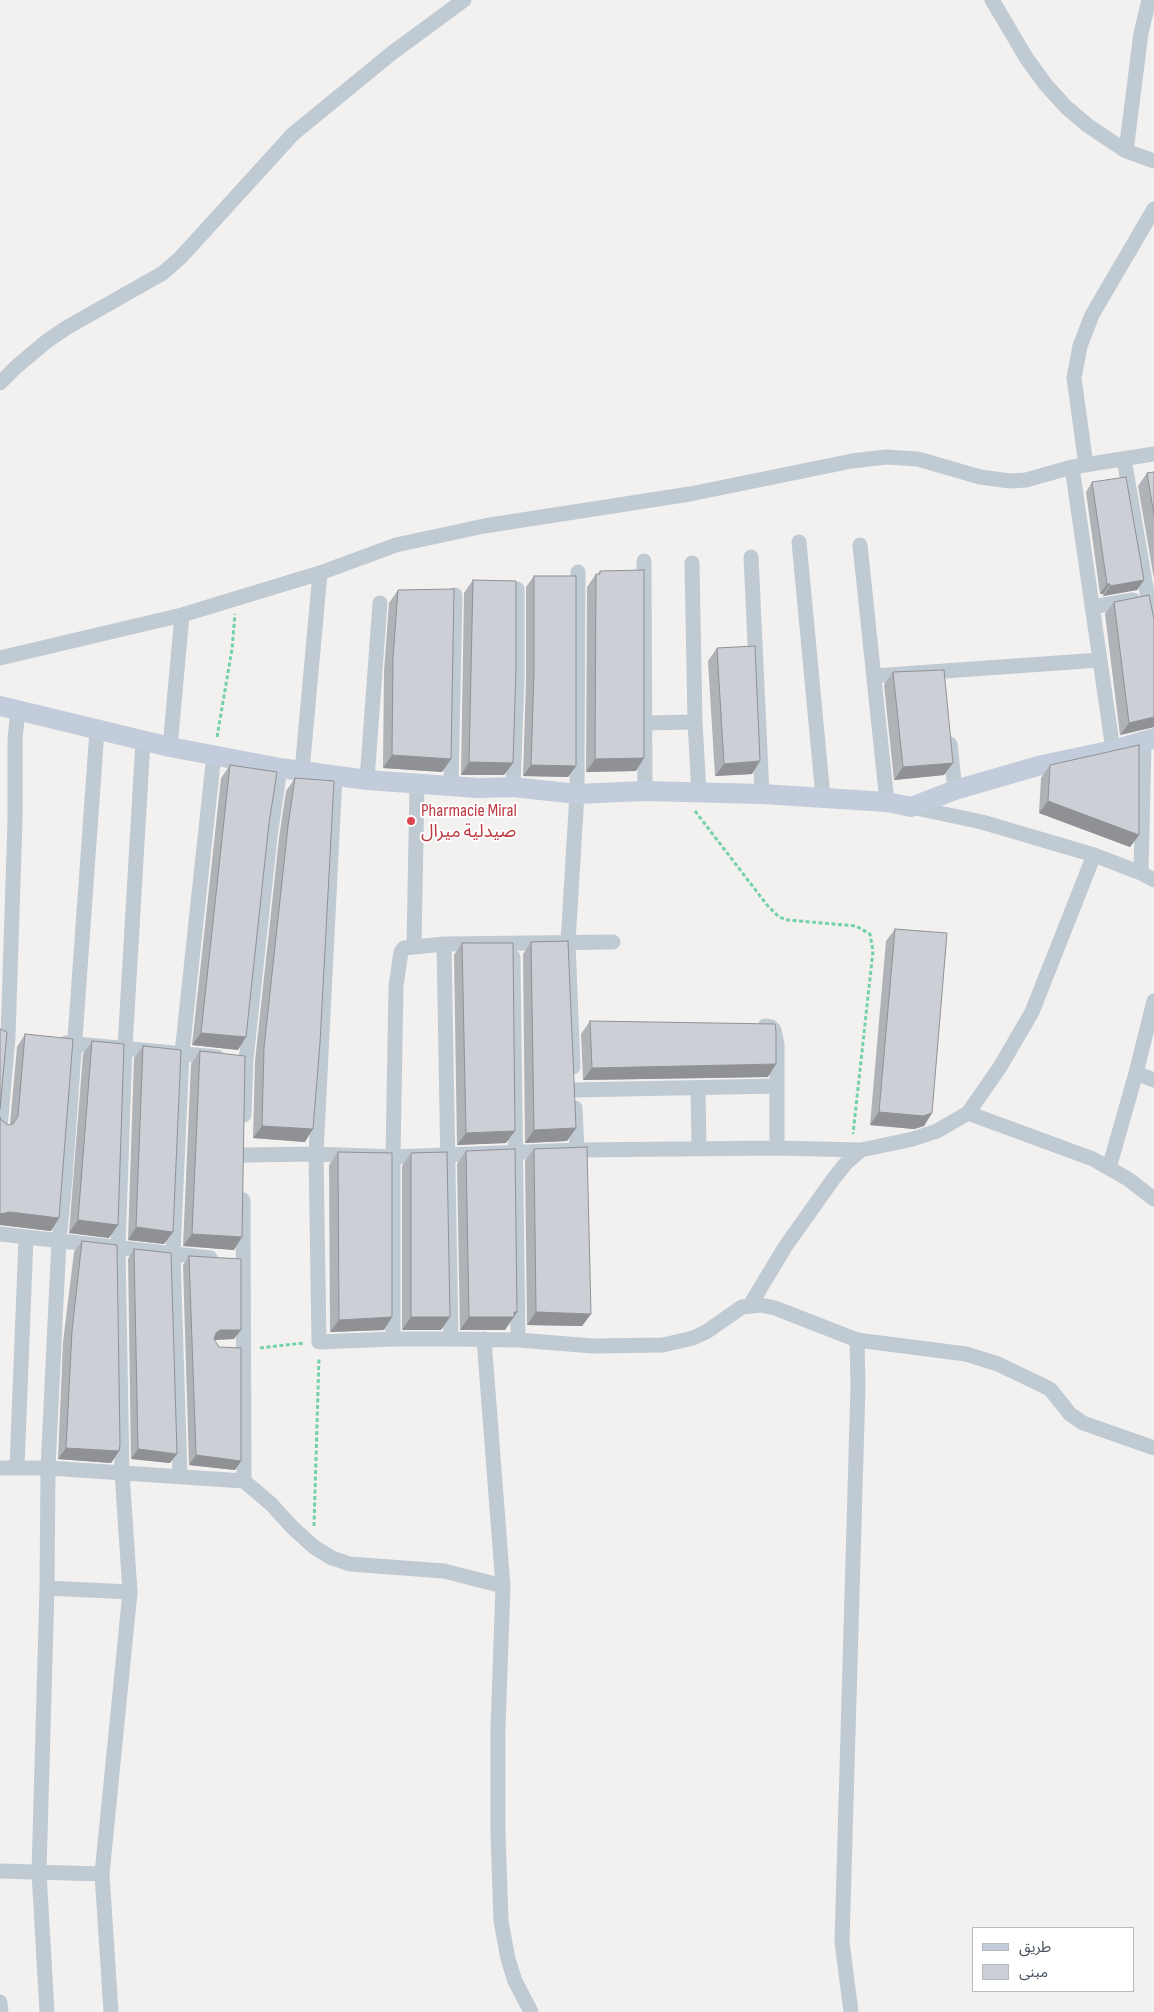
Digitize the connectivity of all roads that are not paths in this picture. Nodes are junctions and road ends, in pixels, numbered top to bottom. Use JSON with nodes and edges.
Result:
{"nodes":[{"id":1,"x":464,"y":0,"type":"edge"},
{"id":2,"x":992,"y":0,"type":"edge"},
{"id":3,"x":1149,"y":0,"type":"edge"},
{"id":4,"x":1126,"y":151,"type":"junction"},
{"id":5,"x":1154,"y":161,"type":"edge"},
{"id":6,"x":1154,"y":209,"type":"edge"},
{"id":7,"x":0,"y":383,"type":"edge"},
{"id":8,"x":1154,"y":454,"type":"edge"},
{"id":9,"x":1124,"y":459,"type":"junction"},
{"id":10,"x":1079,"y":466,"type":"junction"},
{"id":11,"x":799,"y":542,"type":"dead end"},
{"id":12,"x":860,"y":545,"type":"dead end"},
{"id":13,"x":751,"y":557,"type":"dead end"},
{"id":14,"x":644,"y":561,"type":"dead end"},
{"id":15,"x":692,"y":564,"type":"dead end"},
{"id":16,"x":578,"y":572,"type":"dead end"},
{"id":17,"x":320,"y":573,"type":"junction"},
{"id":18,"x":516,"y":589,"type":"edge"},
{"id":19,"x":455,"y":595,"type":"edge"},
{"id":20,"x":1151,"y":597,"type":"edge"},
{"id":21,"x":380,"y":603,"type":"dead end"},
{"id":22,"x":1092,"y":607,"type":"junction"},
{"id":23,"x":182,"y":615,"type":"junction"},
{"id":24,"x":1154,"y":634,"type":"edge"},
{"id":25,"x":0,"y":658,"type":"edge"},
{"id":26,"x":1100,"y":660,"type":"junction"},
{"id":27,"x":943,"y":671,"type":"junction"},
{"id":28,"x":874,"y":676,"type":"junction"},
{"id":29,"x":945,"y":691,"type":"edge"},
{"id":30,"x":9,"y":708,"type":"edge"},
{"id":31,"x":696,"y":722,"type":"junction"},
{"id":32,"x":645,"y":723,"type":"junction"},
{"id":33,"x":96,"y":730,"type":"junction"},
{"id":34,"x":949,"y":730,"type":"edge"},
{"id":35,"x":1149,"y":740,"type":"edge"},
{"id":36,"x":143,"y":741,"type":"junction"},
{"id":37,"x":170,"y":747,"type":"junction"},
{"id":38,"x":1113,"y":750,"type":"junction"},
{"id":39,"x":214,"y":754,"type":"junction"},
{"id":40,"x":280,"y":768,"type":"junction"},
{"id":41,"x":302,"y":771,"type":"junction"},
{"id":42,"x":336,"y":776,"type":"junction"},
{"id":43,"x":367,"y":780,"type":"junction"},
{"id":44,"x":417,"y":784,"type":"junction"},
{"id":45,"x":451,"y":786,"type":"junction"},
{"id":46,"x":514,"y":787,"type":"junction"},
{"id":47,"x":955,"y":790,"type":"junction"},
{"id":48,"x":645,"y":791,"type":"junction"},
{"id":49,"x":690,"y":793,"type":"junction"},
{"id":50,"x":577,"y":794,"type":"junction"},
{"id":51,"x":762,"y":794,"type":"junction"},
{"id":52,"x":823,"y":797,"type":"junction"},
{"id":53,"x":887,"y":802,"type":"junction"},
{"id":54,"x":911,"y":807,"type":"junction"},
{"id":55,"x":1094,"y":855,"type":"junction"},
{"id":56,"x":1148,"y":877,"type":"edge"},
{"id":57,"x":568,"y":942,"type":"junction"},
{"id":58,"x":613,"y":942,"type":"dead end"},
{"id":59,"x":513,"y":943,"type":"junction"},
{"id":60,"x":444,"y":944,"type":"junction"},
{"id":61,"x":414,"y":946,"type":"junction"},
{"id":62,"x":1154,"y":1001,"type":"edge"},
{"id":63,"x":752,"y":1025,"type":"edge"},
{"id":64,"x":4,"y":1036,"type":"edge"},
{"id":65,"x":24,"y":1038,"type":"edge"},
{"id":66,"x":49,"y":1041,"type":"edge"},
{"id":67,"x":75,"y":1044,"type":"junction"},
{"id":68,"x":125,"y":1047,"type":"junction"},
{"id":69,"x":182,"y":1053,"type":"junction"},
{"id":70,"x":246,"y":1060,"type":"junction"},
{"id":71,"x":1136,"y":1073,"type":"junction"},
{"id":72,"x":1154,"y":1080,"type":"edge"},
{"id":73,"x":777,"y":1086,"type":"junction"},
{"id":74,"x":698,"y":1088,"type":"junction"},
{"id":75,"x":574,"y":1090,"type":"junction"},
{"id":76,"x":968,"y":1113,"type":"junction"},
{"id":77,"x":0,"y":1128,"type":"edge"},
{"id":78,"x":699,"y":1148,"type":"junction"},
{"id":79,"x":777,"y":1148,"type":"junction"},
{"id":80,"x":577,"y":1150,"type":"junction"},
{"id":81,"x":856,"y":1150,"type":"junction"},
{"id":82,"x":515,"y":1152,"type":"junction"},
{"id":83,"x":316,"y":1154,"type":"junction"},
{"id":84,"x":243,"y":1155,"type":"junction"},
{"id":85,"x":448,"y":1155,"type":"junction"},
{"id":86,"x":393,"y":1157,"type":"junction"},
{"id":87,"x":1109,"y":1168,"type":"junction"},
{"id":88,"x":1154,"y":1199,"type":"edge"},
{"id":89,"x":0,"y":1234,"type":"edge"},
{"id":90,"x":26,"y":1238,"type":"junction"},
{"id":91,"x":59,"y":1241,"type":"junction"},
{"id":92,"x":118,"y":1248,"type":"junction"},
{"id":93,"x":174,"y":1254,"type":"junction"},
{"id":94,"x":232,"y":1260,"type":"junction"},
{"id":95,"x":750,"y":1305,"type":"junction"},
{"id":96,"x":393,"y":1338,"type":"junction"},
{"id":97,"x":451,"y":1338,"type":"junction"},
{"id":98,"x":484,"y":1339,"type":"junction"},
{"id":99,"x":518,"y":1340,"type":"junction"},
{"id":100,"x":857,"y":1340,"type":"junction"},
{"id":101,"x":226,"y":1348,"type":"edge"},
{"id":102,"x":245,"y":1350,"type":"junction"},
{"id":103,"x":1154,"y":1448,"type":"edge"},
{"id":104,"x":17,"y":1467,"type":"junction"},
{"id":105,"x":0,"y":1468,"type":"edge"},
{"id":106,"x":48,"y":1468,"type":"junction"},
{"id":107,"x":122,"y":1473,"type":"junction"},
{"id":108,"x":180,"y":1477,"type":"junction"},
{"id":109,"x":244,"y":1481,"type":"junction"},
{"id":110,"x":503,"y":1586,"type":"junction"},
{"id":111,"x":47,"y":1588,"type":"junction"},
{"id":112,"x":130,"y":1592,"type":"junction"},
{"id":113,"x":0,"y":1872,"type":"edge"},
{"id":114,"x":38,"y":1872,"type":"junction"},
{"id":115,"x":102,"y":1874,"type":"junction"},
{"id":116,"x":0,"y":2002,"type":"edge"},
{"id":117,"x":1,"y":2012,"type":"edge"},
{"id":118,"x":47,"y":2012,"type":"edge"},
{"id":119,"x":111,"y":2012,"type":"edge"},
{"id":120,"x":531,"y":2012,"type":"edge"},
{"id":121,"x":851,"y":2012,"type":"edge"}],
"edges":[{"from":1,"to":7,"type":"street"},
{"from":2,"to":4,"type":"street"},
{"from":3,"to":4,"type":"street"},
{"from":4,"to":5,"type":"street"},
{"from":6,"to":10,"type":"street"},
{"from":8,"to":9,"type":"street"},
{"from":9,"to":10,"type":"street"},
{"from":9,"to":20,"type":"street"},
{"from":10,"to":17,"type":"street"},
{"from":10,"to":22,"type":"street"},
{"from":11,"to":52,"type":"street"},
{"from":12,"to":28,"type":"street"},
{"from":13,"to":51,"type":"street"},
{"from":14,"to":32,"type":"street"},
{"from":15,"to":31,"type":"street"},
{"from":16,"to":50,"type":"street"},
{"from":17,"to":23,"type":"street"},
{"from":17,"to":41,"type":"street"},
{"from":18,"to":46,"type":"street"},
{"from":19,"to":45,"type":"street"},
{"from":20,"to":22,"type":"street"},
{"from":20,"to":24,"type":"street"},
{"from":21,"to":43,"type":"street"},
{"from":22,"to":26,"type":"street"},
{"from":23,"to":25,"type":"street"},
{"from":23,"to":37,"type":"street"},
{"from":26,"to":27,"type":"street"},
{"from":26,"to":38,"type":"street"},
{"from":27,"to":28,"type":"street"},
{"from":27,"to":29,"type":"street"},
{"from":28,"to":53,"type":"street"},
{"from":30,"to":33,"type":"street"},
{"from":30,"to":64,"type":"street"},
{"from":31,"to":32,"type":"street"},
{"from":31,"to":49,"type":"street"},
{"from":32,"to":48,"type":"street"},
{"from":33,"to":36,"type":"street"},
{"from":33,"to":67,"type":"street"},
{"from":34,"to":47,"type":"street"},
{"from":35,"to":38,"type":"street"},
{"from":35,"to":56,"type":"street"},
{"from":36,"to":37,"type":"street"},
{"from":36,"to":68,"type":"street"},
{"from":37,"to":39,"type":"street"},
{"from":38,"to":47,"type":"street"},
{"from":39,"to":40,"type":"street"},
{"from":39,"to":69,"type":"street"},
{"from":40,"to":41,"type":"street"},
{"from":40,"to":70,"type":"street"},
{"from":41,"to":42,"type":"street"},
{"from":42,"to":43,"type":"street"},
{"from":42,"to":83,"type":"street"},
{"from":43,"to":44,"type":"street"},
{"from":44,"to":45,"type":"street"},
{"from":44,"to":61,"type":"street"},
{"from":45,"to":46,"type":"street"},
{"from":46,"to":50,"type":"street"},
{"from":47,"to":54,"type":"street"},
{"from":48,"to":49,"type":"street"},
{"from":48,"to":50,"type":"street"},
{"from":49,"to":51,"type":"street"},
{"from":50,"to":57,"type":"street"},
{"from":51,"to":52,"type":"street"},
{"from":52,"to":53,"type":"street"},
{"from":53,"to":54,"type":"street"},
{"from":54,"to":55,"type":"street"},
{"from":55,"to":56,"type":"street"},
{"from":55,"to":76,"type":"street"},
{"from":57,"to":58,"type":"street"},
{"from":57,"to":59,"type":"street"},
{"from":57,"to":75,"type":"street"},
{"from":59,"to":60,"type":"street"},
{"from":59,"to":82,"type":"street"},
{"from":60,"to":61,"type":"street"},
{"from":60,"to":85,"type":"street"},
{"from":61,"to":86,"type":"street"},
{"from":62,"to":71,"type":"street"},
{"from":63,"to":73,"type":"street"},
{"from":64,"to":65,"type":"street"},
{"from":64,"to":77,"type":"street"},
{"from":66,"to":67,"type":"street"},
{"from":67,"to":68,"type":"street"},
{"from":67,"to":91,"type":"street"},
{"from":68,"to":69,"type":"street"},
{"from":68,"to":92,"type":"street"},
{"from":69,"to":70,"type":"street"},
{"from":69,"to":93,"type":"street"},
{"from":70,"to":84,"type":"street"},
{"from":71,"to":72,"type":"street"},
{"from":71,"to":87,"type":"street"},
{"from":73,"to":74,"type":"street"},
{"from":73,"to":79,"type":"street"},
{"from":74,"to":75,"type":"street"},
{"from":74,"to":78,"type":"street"},
{"from":75,"to":80,"type":"street"},
{"from":76,"to":81,"type":"street"},
{"from":76,"to":87,"type":"street"},
{"from":78,"to":79,"type":"street"},
{"from":78,"to":80,"type":"street"},
{"from":79,"to":81,"type":"street"},
{"from":80,"to":82,"type":"street"},
{"from":81,"to":95,"type":"street"},
{"from":82,"to":85,"type":"street"},
{"from":82,"to":99,"type":"street"},
{"from":83,"to":84,"type":"street"},
{"from":83,"to":86,"type":"street"},
{"from":83,"to":96,"type":"street"},
{"from":84,"to":94,"type":"street"},
{"from":85,"to":86,"type":"street"},
{"from":85,"to":97,"type":"street"},
{"from":86,"to":96,"type":"street"},
{"from":87,"to":88,"type":"street"},
{"from":89,"to":90,"type":"street"},
{"from":90,"to":91,"type":"street"},
{"from":90,"to":104,"type":"street"},
{"from":91,"to":92,"type":"street"},
{"from":91,"to":106,"type":"street"},
{"from":92,"to":93,"type":"street"},
{"from":92,"to":107,"type":"street"},
{"from":93,"to":94,"type":"street"},
{"from":93,"to":108,"type":"street"},
{"from":94,"to":102,"type":"street"},
{"from":95,"to":99,"type":"street"},
{"from":95,"to":100,"type":"street"},
{"from":96,"to":97,"type":"street"},
{"from":97,"to":98,"type":"street"},
{"from":98,"to":99,"type":"street"},
{"from":98,"to":110,"type":"street"},
{"from":100,"to":103,"type":"street"},
{"from":100,"to":121,"type":"street"},
{"from":101,"to":102,"type":"street"},
{"from":102,"to":109,"type":"street"},
{"from":104,"to":105,"type":"street"},
{"from":104,"to":106,"type":"street"},
{"from":106,"to":107,"type":"street"},
{"from":106,"to":111,"type":"street"},
{"from":107,"to":108,"type":"street"},
{"from":107,"to":112,"type":"street"},
{"from":108,"to":109,"type":"street"},
{"from":109,"to":110,"type":"street"},
{"from":110,"to":120,"type":"street"},
{"from":111,"to":112,"type":"street"},
{"from":111,"to":114,"type":"street"},
{"from":112,"to":115,"type":"street"},
{"from":113,"to":114,"type":"street"},
{"from":114,"to":115,"type":"street"},
{"from":114,"to":118,"type":"street"},
{"from":115,"to":119,"type":"street"},
{"from":116,"to":117,"type":"street"}]}
